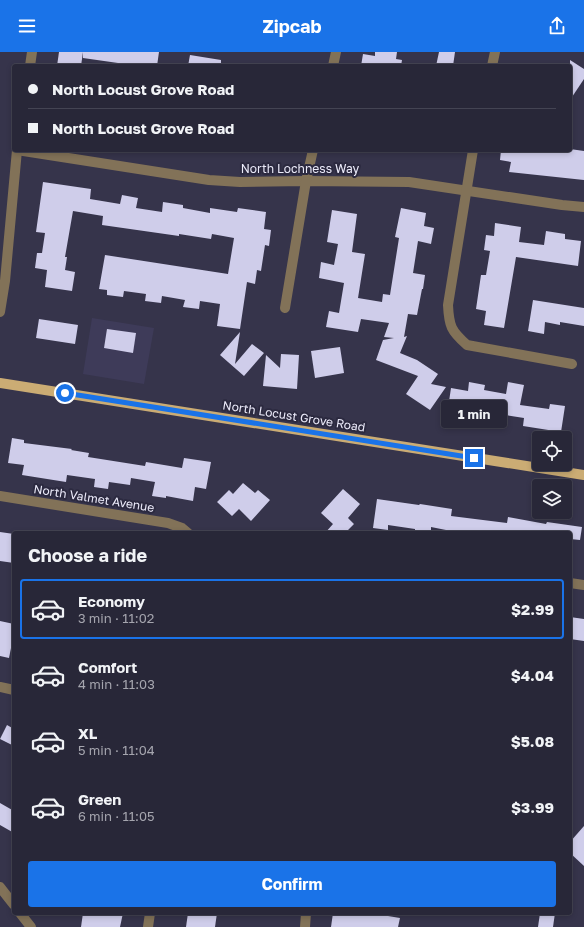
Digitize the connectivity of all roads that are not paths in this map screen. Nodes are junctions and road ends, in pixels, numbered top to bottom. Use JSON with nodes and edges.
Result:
{"nodes":[{"id":1,"x":32,"y":52,"type":"edge"},
{"id":2,"x":336,"y":52,"type":"edge"},
{"id":3,"x":495,"y":52,"type":"edge"},
{"id":4,"x":30,"y":64,"type":"edge"},
{"id":5,"x":333,"y":64,"type":"edge"},
{"id":6,"x":492,"y":64,"type":"edge"},
{"id":7,"x":17,"y":152,"type":"edge"},
{"id":8,"x":30,"y":152,"type":"edge"},
{"id":9,"x":313,"y":152,"type":"edge"},
{"id":10,"x":473,"y":152,"type":"edge"},
{"id":11,"x":306,"y":181,"type":"junction"},
{"id":12,"x":466,"y":190,"type":"junction"},
{"id":13,"x":584,"y":207,"type":"edge"},
{"id":14,"x":286,"y":308,"type":"dead end"},
{"id":15,"x":0,"y":312,"type":"edge"},
{"id":16,"x":572,"y":364,"type":"dead end"},
{"id":17,"x":0,"y":383,"type":"edge"},
{"id":18,"x":584,"y":475,"type":"edge"},
{"id":19,"x":0,"y":496,"type":"edge"},
{"id":20,"x":185,"y":530,"type":"edge"},
{"id":21,"x":572,"y":583,"type":"edge"},
{"id":22,"x":584,"y":584,"type":"edge"},
{"id":23,"x":0,"y":687,"type":"edge"},
{"id":24,"x":12,"y":690,"type":"edge"},
{"id":25,"x":0,"y":887,"type":"edge"},
{"id":26,"x":12,"y":902,"type":"edge"},
{"id":27,"x":22,"y":915,"type":"edge"},
{"id":28,"x":150,"y":915,"type":"edge"},
{"id":29,"x":306,"y":915,"type":"edge"},
{"id":30,"x":31,"y":927,"type":"edge"},
{"id":31,"x":148,"y":927,"type":"edge"},
{"id":32,"x":305,"y":927,"type":"edge"}],
"edges":[{"from":1,"to":4,"type":"street"},
{"from":2,"to":5,"type":"street"},
{"from":3,"to":6,"type":"street"},
{"from":7,"to":15,"type":"street"},
{"from":8,"to":11,"type":"street","name":"North Lochness Way"},
{"from":9,"to":11,"type":"street"},
{"from":10,"to":12,"type":"street"},
{"from":11,"to":12,"type":"street","name":"North Lochness Way"},
{"from":11,"to":14,"type":"street"},
{"from":12,"to":13,"type":"street","name":"North Lochness Way"},
{"from":12,"to":16,"type":"street"},
{"from":17,"to":18,"type":"main road","name":"North Locust Grove Road"},
{"from":19,"to":20,"type":"street","name":"North Valmet Avenue"},
{"from":21,"to":22,"type":"street"},
{"from":23,"to":24,"type":"street"},
{"from":25,"to":26,"type":"street"},
{"from":27,"to":30,"type":"street"},
{"from":28,"to":31,"type":"street"},
{"from":29,"to":32,"type":"street"}]}
